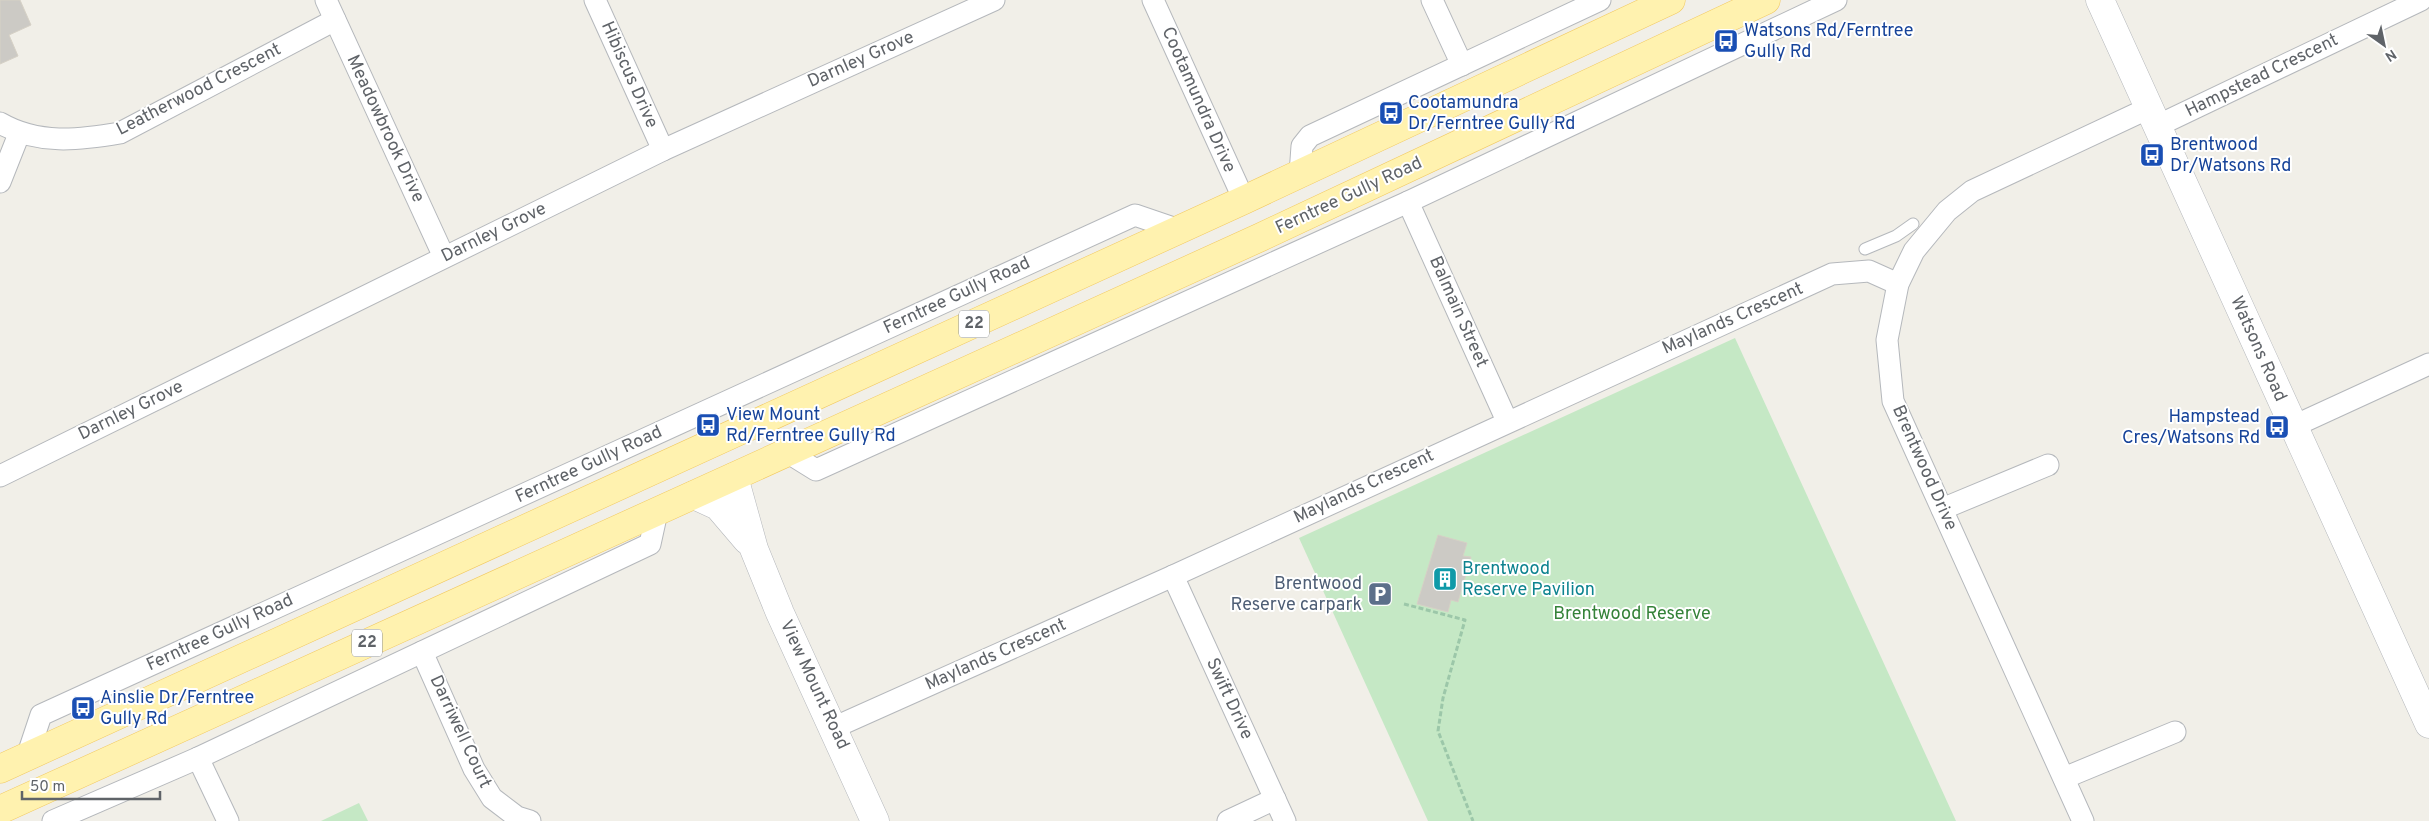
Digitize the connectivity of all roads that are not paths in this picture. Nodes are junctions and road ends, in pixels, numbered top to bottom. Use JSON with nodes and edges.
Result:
{"nodes":[{"id":1,"x":326,"y":0,"type":"edge"},
{"id":2,"x":595,"y":0,"type":"edge"},
{"id":3,"x":994,"y":0,"type":"edge"},
{"id":4,"x":1153,"y":0,"type":"edge"},
{"id":5,"x":1432,"y":0,"type":"edge"},
{"id":6,"x":1600,"y":0,"type":"edge"},
{"id":7,"x":1671,"y":0,"type":"edge"},
{"id":8,"x":1766,"y":0,"type":"edge"},
{"id":9,"x":2100,"y":0,"type":"edge"},
{"id":10,"x":2421,"y":0,"type":"edge"},
{"id":11,"x":1823,"y":3,"type":"edge"},
{"id":12,"x":335,"y":20,"type":"junction"},
{"id":13,"x":1462,"y":65,"type":"junction"},
{"id":14,"x":2153,"y":117,"type":"junction"},
{"id":15,"x":0,"y":123,"type":"edge"},
{"id":16,"x":19,"y":134,"type":"junction"},
{"id":17,"x":662,"y":150,"type":"junction"},
{"id":18,"x":1300,"y":174,"type":"junction"},
{"id":19,"x":0,"y":182,"type":"edge"},
{"id":20,"x":1244,"y":200,"type":"junction"},
{"id":21,"x":1408,"y":202,"type":"junction"},
{"id":22,"x":1913,"y":224,"type":"dead end"},
{"id":23,"x":1179,"y":230,"type":"junction"},
{"id":24,"x":1896,"y":236,"type":"junction"},
{"id":25,"x":1261,"y":237,"type":"junction"},
{"id":26,"x":1865,"y":249,"type":"dead end"},
{"id":27,"x":1914,"y":251,"type":"junction"},
{"id":28,"x":444,"y":257,"type":"junction"},
{"id":29,"x":1898,"y":284,"type":"junction"},
{"id":30,"x":815,"y":362,"type":"junction"},
{"id":31,"x":2429,"y":364,"type":"edge"},
{"id":32,"x":829,"y":391,"type":"junction"},
{"id":33,"x":1507,"y":421,"type":"junction"},
{"id":34,"x":2294,"y":426,"type":"junction"},
{"id":35,"x":705,"y":448,"type":"junction"},
{"id":36,"x":788,"y":452,"type":"junction"},
{"id":37,"x":2048,"y":465,"type":"dead end"},
{"id":38,"x":0,"y":476,"type":"edge"},
{"id":39,"x":734,"y":477,"type":"junction"},
{"id":40,"x":694,"y":495,"type":"junction"},
{"id":41,"x":1942,"y":509,"type":"junction"},
{"id":42,"x":657,"y":512,"type":"junction"},
{"id":43,"x":754,"y":549,"type":"junction"},
{"id":44,"x":1173,"y":576,"type":"junction"},
{"id":45,"x":422,"y":652,"type":"junction"},
{"id":46,"x":2429,"y":724,"type":"edge"},
{"id":47,"x":833,"y":728,"type":"junction"},
{"id":48,"x":2175,"y":732,"type":"dead end"},
{"id":49,"x":28,"y":757,"type":"junction"},
{"id":50,"x":198,"y":758,"type":"junction"},
{"id":51,"x":0,"y":769,"type":"edge"},
{"id":52,"x":2064,"y":778,"type":"junction"},
{"id":53,"x":1275,"y":799,"type":"junction"},
{"id":54,"x":0,"y":810,"type":"edge"},
{"id":55,"x":53,"y":821,"type":"edge"},
{"id":56,"x":228,"y":821,"type":"edge"},
{"id":57,"x":530,"y":821,"type":"edge"},
{"id":58,"x":876,"y":821,"type":"edge"},
{"id":59,"x":1228,"y":821,"type":"edge"},
{"id":60,"x":1285,"y":821,"type":"edge"},
{"id":61,"x":2083,"y":821,"type":"edge"}],
"edges":[{"from":1,"to":12,"type":"street","name":"Meadowbrook Drive"},
{"from":2,"to":17,"type":"street","name":"Hibiscus Drive"},
{"from":3,"to":17,"type":"street","name":"Darnley Grove"},
{"from":4,"to":20,"type":"street","name":"Cootamundra Drive"},
{"from":5,"to":13,"type":"street"},
{"from":6,"to":13,"type":"street"},
{"from":7,"to":18,"type":"main road","name":"Ferntree Gully Road","number":"22"},
{"from":8,"to":25,"type":"main road","name":"Ferntree Gully Road","number":"22"},
{"from":9,"to":14,"type":"street","name":"Watsons Road"},
{"from":10,"to":14,"type":"street","name":"Hampstead Crescent"},
{"from":11,"to":21,"type":"street"},
{"from":12,"to":16,"type":"street","name":"Leatherwood Crescent"},
{"from":12,"to":28,"type":"street","name":"Meadowbrook Drive"},
{"from":13,"to":18,"type":"street"},
{"from":14,"to":27,"type":"street","name":"Brentwood Drive"},
{"from":14,"to":34,"type":"street","name":"Watsons Road"},
{"from":15,"to":16,"type":"street","name":"Leatherwood Crescent"},
{"from":16,"to":19,"type":"street"},
{"from":17,"to":28,"type":"street","name":"Darnley Grove"},
{"from":18,"to":20,"type":"main road","name":"Ferntree Gully Road","number":"22"},
{"from":20,"to":23,"type":"main road","name":"Ferntree Gully Road","number":"22"},
{"from":20,"to":25,"type":"main road"},
{"from":21,"to":33,"type":"street","name":"Balmain Street"},
{"from":21,"to":36,"type":"street"},
{"from":22,"to":24,"type":"lane"},
{"from":23,"to":30,"type":"street","name":"Ferntree Gully Road"},
{"from":23,"to":32,"type":"main road","name":"Ferntree Gully Road","number":"22"},
{"from":24,"to":26,"type":"lane"},
{"from":24,"to":27,"type":"lane"},
{"from":25,"to":36,"type":"main road","name":"Ferntree Gully Road","number":"22"},
{"from":27,"to":29,"type":"street","name":"Brentwood Drive"},
{"from":28,"to":38,"type":"street","name":"Darnley Grove"},
{"from":29,"to":33,"type":"street","name":"Maylands Crescent"},
{"from":29,"to":41,"type":"street","name":"Brentwood Drive"},
{"from":30,"to":32,"type":"street"},
{"from":30,"to":49,"type":"street","name":"Ferntree Gully Road"},
{"from":31,"to":34,"type":"street"},
{"from":32,"to":35,"type":"main road","name":"Ferntree Gully Road","number":"22"},
{"from":33,"to":44,"type":"street","name":"Maylands Crescent"},
{"from":34,"to":46,"type":"street","name":"Watsons Road"},
{"from":35,"to":39,"type":"main road"},
{"from":35,"to":49,"type":"main road","name":"Ferntree Gully Road","number":"22"},
{"from":36,"to":39,"type":"main road","name":"Ferntree Gully Road","number":"22"},
{"from":37,"to":41,"type":"street"},
{"from":39,"to":40,"type":"main road","name":"Ferntree Gully Road","number":"22"},
{"from":39,"to":43,"type":"street","name":"View Mount Road"},
{"from":40,"to":42,"type":"main road","name":"Ferntree Gully Road","number":"22"},
{"from":40,"to":43,"type":"street","name":"View Mount Road"},
{"from":41,"to":52,"type":"street","name":"Brentwood Drive"},
{"from":42,"to":45,"type":"street"},
{"from":42,"to":54,"type":"main road","name":"Ferntree Gully Road","number":"22"},
{"from":43,"to":47,"type":"street","name":"View Mount Road"},
{"from":44,"to":47,"type":"street","name":"Maylands Crescent"},
{"from":44,"to":53,"type":"street","name":"Swift Drive"},
{"from":45,"to":50,"type":"street"},
{"from":45,"to":57,"type":"street","name":"Darriwell Court"},
{"from":47,"to":58,"type":"street","name":"View Mount Road"},
{"from":48,"to":52,"type":"street"},
{"from":49,"to":51,"type":"main road","name":"Ferntree Gully Road","number":"22"},
{"from":50,"to":55,"type":"street"},
{"from":50,"to":56,"type":"street"},
{"from":52,"to":61,"type":"street","name":"Brentwood Drive"},
{"from":53,"to":59,"type":"street"},
{"from":53,"to":60,"type":"street","name":"Swift Drive"}]}
